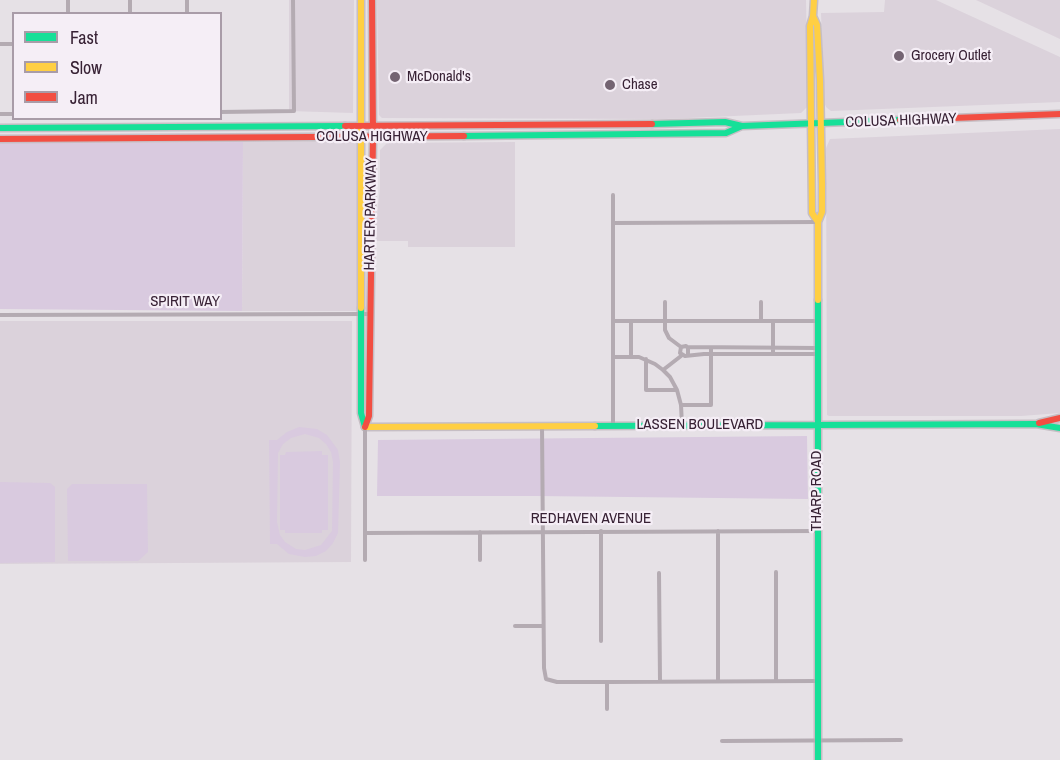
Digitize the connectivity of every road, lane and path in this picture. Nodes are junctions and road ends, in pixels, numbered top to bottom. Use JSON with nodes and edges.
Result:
{"nodes":[{"id":1,"x":293,"y":0,"type":"edge"},
{"id":2,"x":361,"y":0,"type":"edge"},
{"id":3,"x":372,"y":0,"type":"edge"},
{"id":4,"x":814,"y":0,"type":"edge"},
{"id":5,"x":813,"y":16,"type":"junction"},
{"id":6,"x":222,"y":112,"type":"edge"},
{"id":7,"x":1060,"y":114,"type":"edge"},
{"id":8,"x":821,"y":123,"type":"junction"},
{"id":9,"x":811,"y":124,"type":"junction"},
{"id":10,"x":361,"y":126,"type":"junction"},
{"id":11,"x":373,"y":126,"type":"junction"},
{"id":12,"x":742,"y":126,"type":"junction"},
{"id":13,"x":0,"y":128,"type":"edge"},
{"id":14,"x":361,"y":137,"type":"junction"},
{"id":15,"x":373,"y":137,"type":"junction"},
{"id":16,"x":0,"y":139,"type":"edge"},
{"id":17,"x":613,"y":195,"type":"dead end"},
{"id":18,"x":818,"y":222,"type":"junction"},
{"id":19,"x":613,"y":223,"type":"junction"},
{"id":20,"x":664,"y":302,"type":"dead end"},
{"id":21,"x":761,"y":302,"type":"dead end"},
{"id":22,"x":361,"y":314,"type":"junction"},
{"id":23,"x":369,"y":314,"type":"junction"},
{"id":24,"x":0,"y":315,"type":"edge"},
{"id":25,"x":613,"y":321,"type":"junction"},
{"id":26,"x":631,"y":321,"type":"junction"},
{"id":27,"x":665,"y":321,"type":"junction"},
{"id":28,"x":761,"y":321,"type":"junction"},
{"id":29,"x":773,"y":321,"type":"junction"},
{"id":30,"x":817,"y":321,"type":"junction"},
{"id":31,"x":681,"y":347,"type":"junction"},
{"id":32,"x":687,"y":347,"type":"junction"},
{"id":33,"x":711,"y":348,"type":"junction"},
{"id":34,"x":773,"y":348,"type":"junction"},
{"id":35,"x":817,"y":351,"type":"junction"},
{"id":36,"x":711,"y":354,"type":"junction"},
{"id":37,"x":773,"y":354,"type":"junction"},
{"id":38,"x":681,"y":355,"type":"junction"},
{"id":39,"x":688,"y":355,"type":"junction"},
{"id":40,"x":613,"y":357,"type":"junction"},
{"id":41,"x":631,"y":357,"type":"junction"},
{"id":42,"x":646,"y":359,"type":"junction"},
{"id":43,"x":663,"y":370,"type":"junction"},
{"id":44,"x":677,"y":390,"type":"junction"},
{"id":45,"x":681,"y":405,"type":"junction"},
{"id":46,"x":1060,"y":418,"type":"edge"},
{"id":47,"x":1036,"y":424,"type":"junction"},
{"id":48,"x":613,"y":425,"type":"junction"},
{"id":49,"x":682,"y":425,"type":"junction"},
{"id":50,"x":817,"y":425,"type":"junction"},
{"id":51,"x":542,"y":426,"type":"junction"},
{"id":52,"x":365,"y":427,"type":"junction"},
{"id":53,"x":1060,"y":428,"type":"edge"},
{"id":54,"x":543,"y":531,"type":"junction"},
{"id":55,"x":601,"y":531,"type":"junction"},
{"id":56,"x":718,"y":531,"type":"junction"},
{"id":57,"x":817,"y":531,"type":"junction"},
{"id":58,"x":480,"y":532,"type":"junction"},
{"id":59,"x":365,"y":533,"type":"junction"},
{"id":60,"x":366,"y":560,"type":"dead end"},
{"id":61,"x":480,"y":560,"type":"dead end"},
{"id":62,"x":776,"y":572,"type":"dead end"},
{"id":63,"x":659,"y":573,"type":"dead end"},
{"id":64,"x":515,"y":626,"type":"dead end"},
{"id":65,"x":543,"y":626,"type":"junction"},
{"id":66,"x":601,"y":641,"type":"dead end"},
{"id":67,"x":660,"y":681,"type":"junction"},
{"id":68,"x":718,"y":681,"type":"junction"},
{"id":69,"x":776,"y":681,"type":"junction"},
{"id":70,"x":818,"y":681,"type":"junction"},
{"id":71,"x":607,"y":682,"type":"junction"},
{"id":72,"x":607,"y":709,"type":"dead end"},
{"id":73,"x":818,"y":740,"type":"junction"},
{"id":74,"x":901,"y":740,"type":"dead end"},
{"id":75,"x":722,"y":741,"type":"dead end"},
{"id":76,"x":818,"y":760,"type":"edge"}],
"edges":[{"from":1,"to":6,"type":"street"},
{"from":2,"to":10,"type":"main road","name":"HARTER PARKWAY"},
{"from":3,"to":11,"type":"main road","name":"HARTER PARKWAY"},
{"from":4,"to":5,"type":"main road","name":"THARP ROAD"},
{"from":5,"to":8,"type":"main road","name":"THARP ROAD"},
{"from":5,"to":9,"type":"main road","name":"THARP ROAD"},
{"from":7,"to":8,"type":"main road","name":"COLUSA HIGHWAY"},
{"from":8,"to":9,"type":"main road","name":"COLUSA HIGHWAY"},
{"from":8,"to":18,"type":"main road","name":"THARP ROAD"},
{"from":9,"to":12,"type":"main road","name":"COLUSA HIGHWAY"},
{"from":9,"to":18,"type":"main road","name":"THARP ROAD"},
{"from":10,"to":11,"type":"main road","name":"COLUSA HIGHWAY"},
{"from":10,"to":13,"type":"main road","name":"COLUSA HIGHWAY"},
{"from":10,"to":14,"type":"main road","name":"HARTER PARKWAY"},
{"from":11,"to":12,"type":"main road","name":"COLUSA HIGHWAY"},
{"from":11,"to":15,"type":"main road","name":"HARTER PARKWAY"},
{"from":12,"to":15,"type":"main road","name":"COLUSA HIGHWAY"},
{"from":14,"to":15,"type":"main road","name":"COLUSA HIGHWAY"},
{"from":14,"to":16,"type":"main road","name":"COLUSA HIGHWAY"},
{"from":14,"to":22,"type":"main road","name":"HARTER PARKWAY"},
{"from":15,"to":23,"type":"main road","name":"HARTER PARKWAY"},
{"from":17,"to":19,"type":"street"},
{"from":18,"to":19,"type":"street"},
{"from":18,"to":30,"type":"main road","name":"THARP ROAD"},
{"from":19,"to":25,"type":"street"},
{"from":20,"to":27,"type":"street"},
{"from":21,"to":28,"type":"street"},
{"from":22,"to":23,"type":"street","name":"SPIRIT WAY"},
{"from":22,"to":24,"type":"street","name":"SPIRIT WAY"},
{"from":22,"to":52,"type":"main road","name":"HARTER PARKWAY"},
{"from":23,"to":52,"type":"main road","name":"HARTER PARKWAY"},
{"from":25,"to":26,"type":"street"},
{"from":25,"to":40,"type":"street"},
{"from":26,"to":27,"type":"street"},
{"from":26,"to":41,"type":"street"},
{"from":27,"to":28,"type":"street"},
{"from":27,"to":31,"type":"street"},
{"from":28,"to":29,"type":"street"},
{"from":29,"to":30,"type":"street"},
{"from":29,"to":34,"type":"street"},
{"from":30,"to":35,"type":"main road","name":"THARP ROAD"},
{"from":31,"to":32,"type":"street"},
{"from":31,"to":38,"type":"street"},
{"from":32,"to":33,"type":"street"},
{"from":32,"to":39,"type":"street"},
{"from":33,"to":34,"type":"street"},
{"from":33,"to":36,"type":"street"},
{"from":34,"to":35,"type":"street"},
{"from":34,"to":37,"type":"street"},
{"from":35,"to":37,"type":"street"},
{"from":35,"to":50,"type":"main road","name":"THARP ROAD"},
{"from":36,"to":37,"type":"street"},
{"from":36,"to":39,"type":"street"},
{"from":36,"to":45,"type":"street"},
{"from":38,"to":39,"type":"street"},
{"from":38,"to":43,"type":"street"},
{"from":40,"to":41,"type":"street"},
{"from":40,"to":48,"type":"street"},
{"from":41,"to":42,"type":"street"},
{"from":42,"to":43,"type":"street"},
{"from":42,"to":44,"type":"street"},
{"from":43,"to":44,"type":"street"},
{"from":44,"to":45,"type":"street"},
{"from":45,"to":49,"type":"street"},
{"from":46,"to":47,"type":"main road","name":"LASSEN BOULEVARD"},
{"from":47,"to":50,"type":"main road","name":"LASSEN BOULEVARD"},
{"from":47,"to":53,"type":"main road","name":"LASSEN BOULEVARD"},
{"from":48,"to":49,"type":"main road","name":"LASSEN BOULEVARD"},
{"from":48,"to":51,"type":"main road","name":"LASSEN BOULEVARD"},
{"from":49,"to":50,"type":"main road","name":"LASSEN BOULEVARD"},
{"from":50,"to":57,"type":"main road","name":"THARP ROAD"},
{"from":51,"to":52,"type":"main road","name":"LASSEN BOULEVARD"},
{"from":51,"to":54,"type":"street"},
{"from":52,"to":59,"type":"street","name":"HARTER PARKWAY"},
{"from":54,"to":55,"type":"street","name":"REDHAVEN AVENUE"},
{"from":54,"to":58,"type":"street","name":"REDHAVEN AVENUE"},
{"from":54,"to":65,"type":"street"},
{"from":55,"to":56,"type":"street","name":"REDHAVEN AVENUE"},
{"from":55,"to":66,"type":"street"},
{"from":56,"to":57,"type":"street","name":"REDHAVEN AVENUE"},
{"from":56,"to":68,"type":"street"},
{"from":57,"to":70,"type":"main road","name":"THARP ROAD"},
{"from":58,"to":59,"type":"street","name":"REDHAVEN AVENUE"},
{"from":58,"to":61,"type":"street"},
{"from":59,"to":60,"type":"street","name":"HARTER PARKWAY"},
{"from":62,"to":69,"type":"street"},
{"from":63,"to":67,"type":"street"},
{"from":64,"to":65,"type":"street"},
{"from":65,"to":71,"type":"street"},
{"from":67,"to":68,"type":"street"},
{"from":67,"to":71,"type":"street"},
{"from":68,"to":69,"type":"street"},
{"from":69,"to":70,"type":"street"},
{"from":70,"to":73,"type":"main road","name":"THARP ROAD"},
{"from":71,"to":72,"type":"street"},
{"from":73,"to":74,"type":"street"},
{"from":73,"to":75,"type":"street"},
{"from":73,"to":76,"type":"main road","name":"THARP ROAD"}]}
